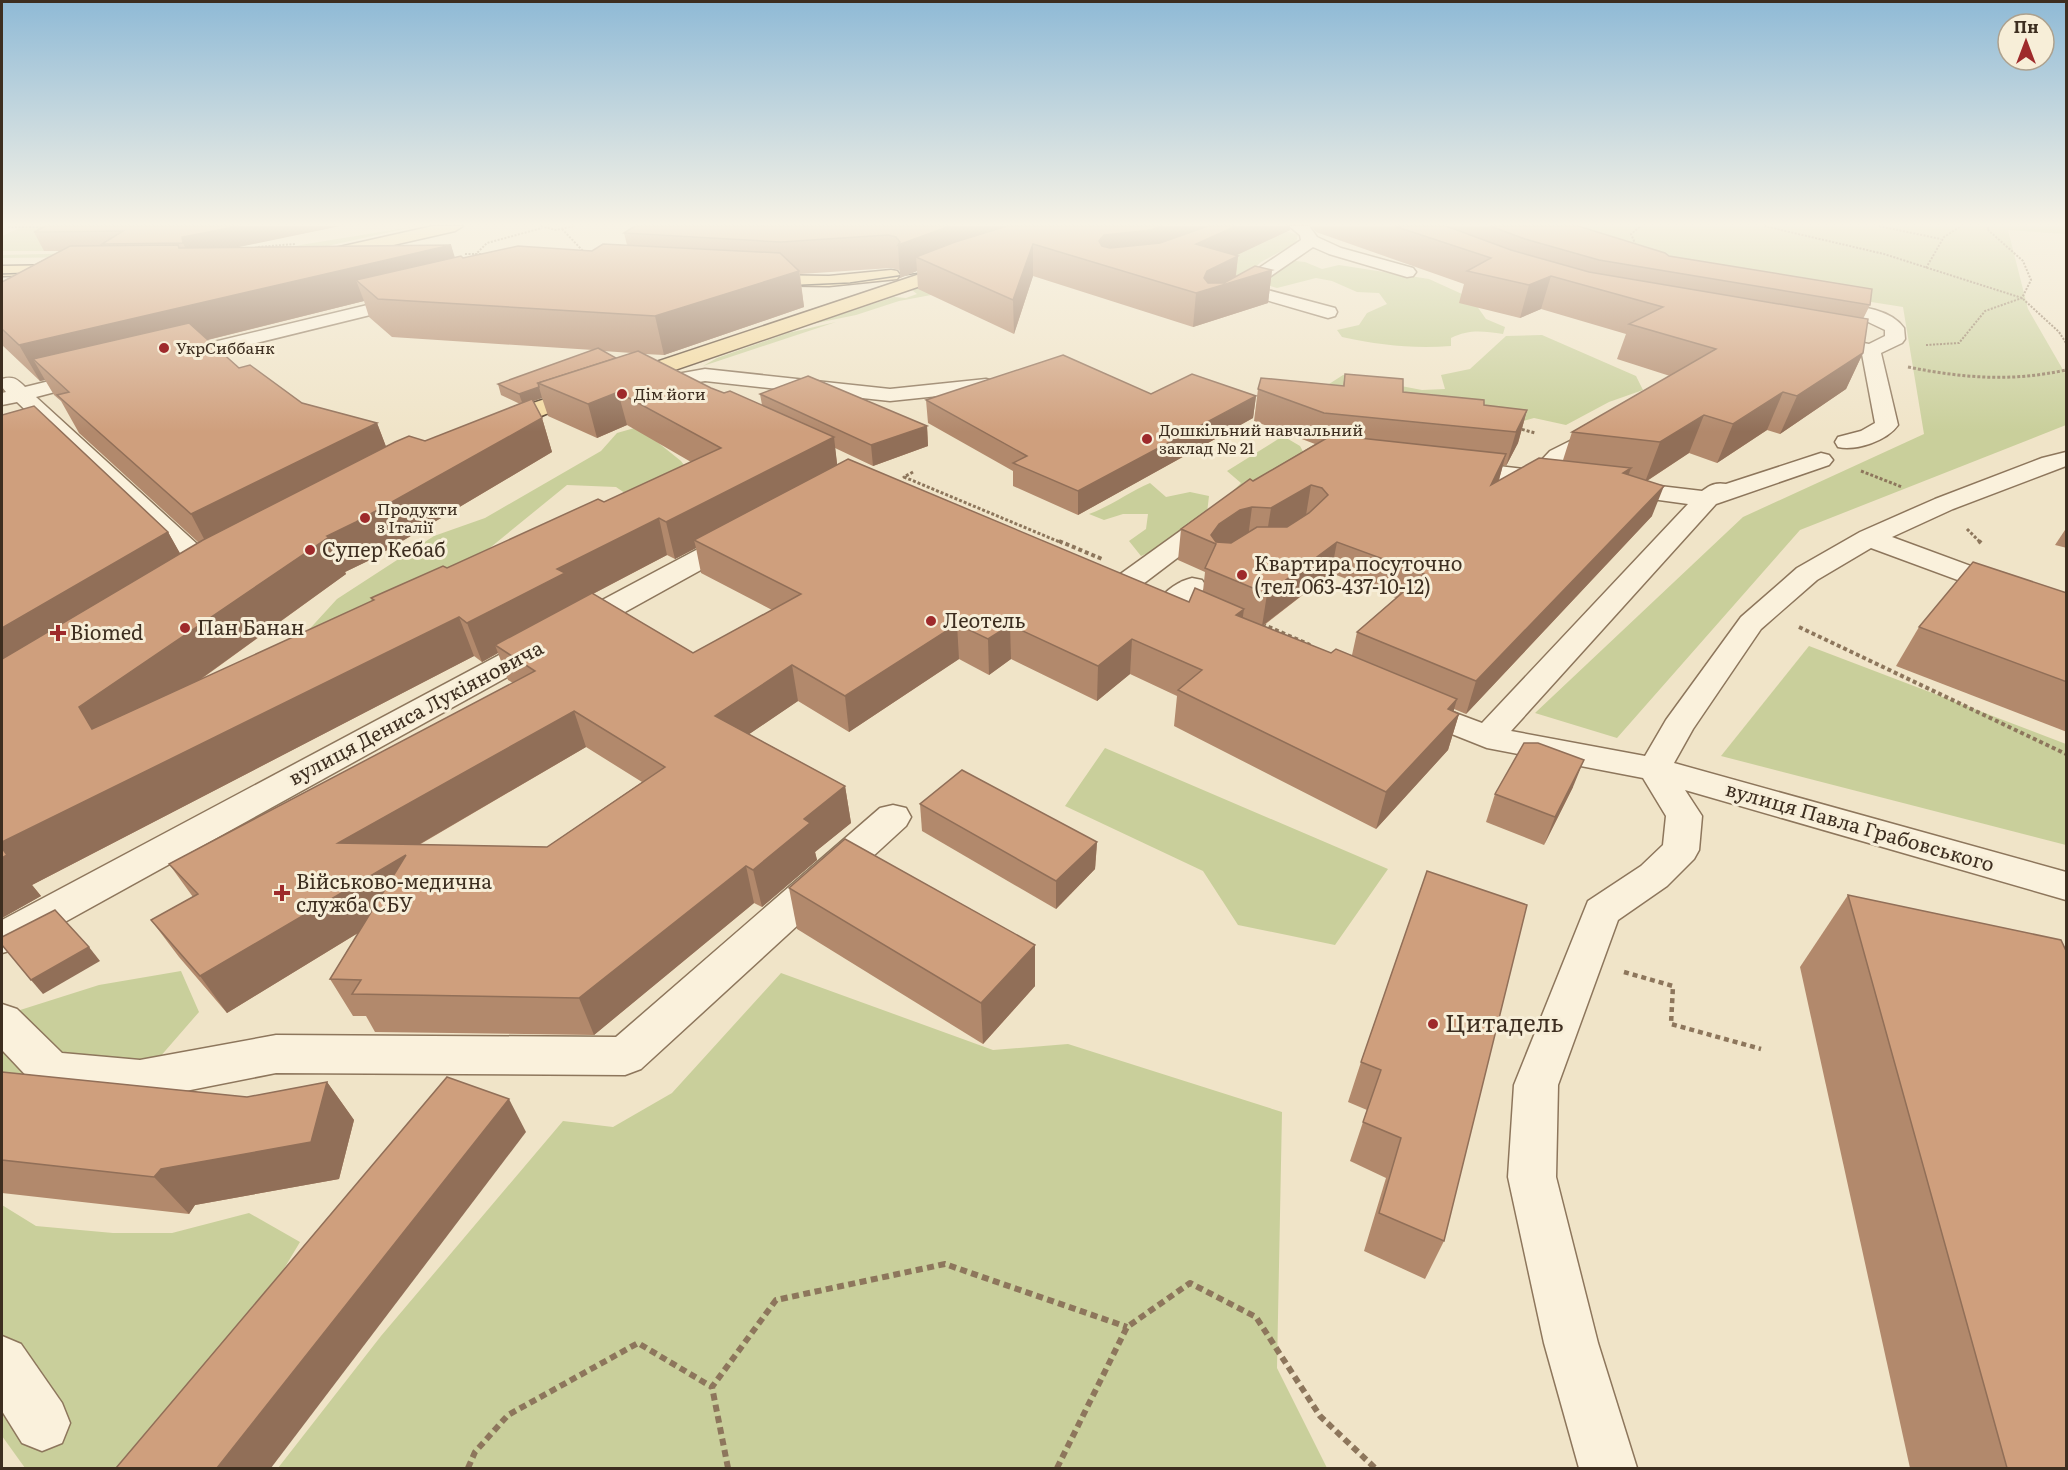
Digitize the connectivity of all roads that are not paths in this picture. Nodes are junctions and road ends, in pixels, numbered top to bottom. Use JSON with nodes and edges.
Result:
{"nodes":[{"id":1,"x":430,"y":295,"type":"edge"},
{"id":2,"x":853,"y":295,"type":"edge"},
{"id":3,"x":876,"y":295,"type":"edge"},
{"id":4,"x":1241,"y":295,"type":"edge"},
{"id":5,"x":1266,"y":295,"type":"edge"},
{"id":6,"x":852,"y":302,"type":"junction"},
{"id":7,"x":1799,"y":304,"type":"edge"},
{"id":8,"x":1223,"y":305,"type":"edge"},
{"id":9,"x":1328,"y":312,"type":"dead end"},
{"id":10,"x":1803,"y":338,"type":"edge"},
{"id":11,"x":1874,"y":352,"type":"junction"},
{"id":12,"x":152,"y":362,"type":"edge"},
{"id":13,"x":117,"y":371,"type":"edge"},
{"id":14,"x":664,"y":375,"type":"junction"},
{"id":15,"x":2,"y":376,"type":"edge"},
{"id":16,"x":986,"y":385,"type":"edge"},
{"id":17,"x":701,"y":395,"type":"edge"},
{"id":18,"x":11,"y":397,"type":"edge"},
{"id":19,"x":1619,"y":423,"type":"edge"},
{"id":20,"x":474,"y":437,"type":"edge"},
{"id":21,"x":1846,"y":442,"type":"dead end"},
{"id":22,"x":2067,"y":459,"type":"edge"},
{"id":23,"x":1821,"y":460,"type":"road end"},
{"id":24,"x":1433,"y":465,"type":"edge"},
{"id":25,"x":1751,"y":469,"type":"dead end"},
{"id":26,"x":1538,"y":478,"type":"junction"},
{"id":27,"x":1707,"y":499,"type":"junction"},
{"id":28,"x":1234,"y":504,"type":"edge"},
{"id":29,"x":760,"y":527,"type":"edge"},
{"id":30,"x":1869,"y":538,"type":"junction"},
{"id":31,"x":211,"y":571,"type":"edge"},
{"id":32,"x":1186,"y":599,"type":"edge"},
{"id":33,"x":2067,"y":611,"type":"edge"},
{"id":34,"x":1390,"y":698,"type":"edge"},
{"id":35,"x":1487,"y":737,"type":"junction"},
{"id":36,"x":1654,"y":769,"type":"junction"},
{"id":37,"x":893,"y":817,"type":"dead end"},
{"id":38,"x":2067,"y":886,"type":"edge"},
{"id":39,"x":2,"y":938,"type":"edge"},
{"id":40,"x":2,"y":1022,"type":"edge"},
{"id":41,"x":2,"y":1363,"type":"edge"},
{"id":42,"x":42,"y":1423,"type":"dead end"},
{"id":43,"x":1608,"y":1468,"type":"edge"}],
"edges":[{"from":1,"to":12,"type":"street"},
{"from":2,"to":6,"type":"main road"},
{"from":3,"to":6,"type":"main road"},
{"from":4,"to":8,"type":"street"},
{"from":5,"to":9,"type":"street"},
{"from":6,"to":14,"type":"main road"},
{"from":7,"to":11,"type":"street"},
{"from":10,"to":11,"type":"street"},
{"from":11,"to":21,"type":"street"},
{"from":13,"to":18,"type":"street"},
{"from":14,"to":16,"type":"street"},
{"from":14,"to":17,"type":"street"},
{"from":14,"to":20,"type":"main road"},
{"from":15,"to":18,"type":"street"},
{"from":18,"to":31,"type":"street"},
{"from":19,"to":26,"type":"street"},
{"from":22,"to":30,"type":"street"},
{"from":23,"to":27,"type":"street"},
{"from":24,"to":26,"type":"street"},
{"from":25,"to":27,"type":"street"},
{"from":26,"to":27,"type":"street"},
{"from":27,"to":35,"type":"street"},
{"from":28,"to":32,"type":"street"},
{"from":29,"to":39,"type":"street","name":"вулиця Дениса Лукіяновича"},
{"from":30,"to":33,"type":"street"},
{"from":30,"to":36,"type":"street"},
{"from":34,"to":35,"type":"street","name":"вулиця Павла Грабовського"},
{"from":35,"to":36,"type":"street","name":"вулиця Павла Грабовського"},
{"from":36,"to":38,"type":"street","name":"вулиця Павла Грабовського"},
{"from":36,"to":43,"type":"street"},
{"from":37,"to":40,"type":"street"},
{"from":41,"to":42,"type":"street"}]}
